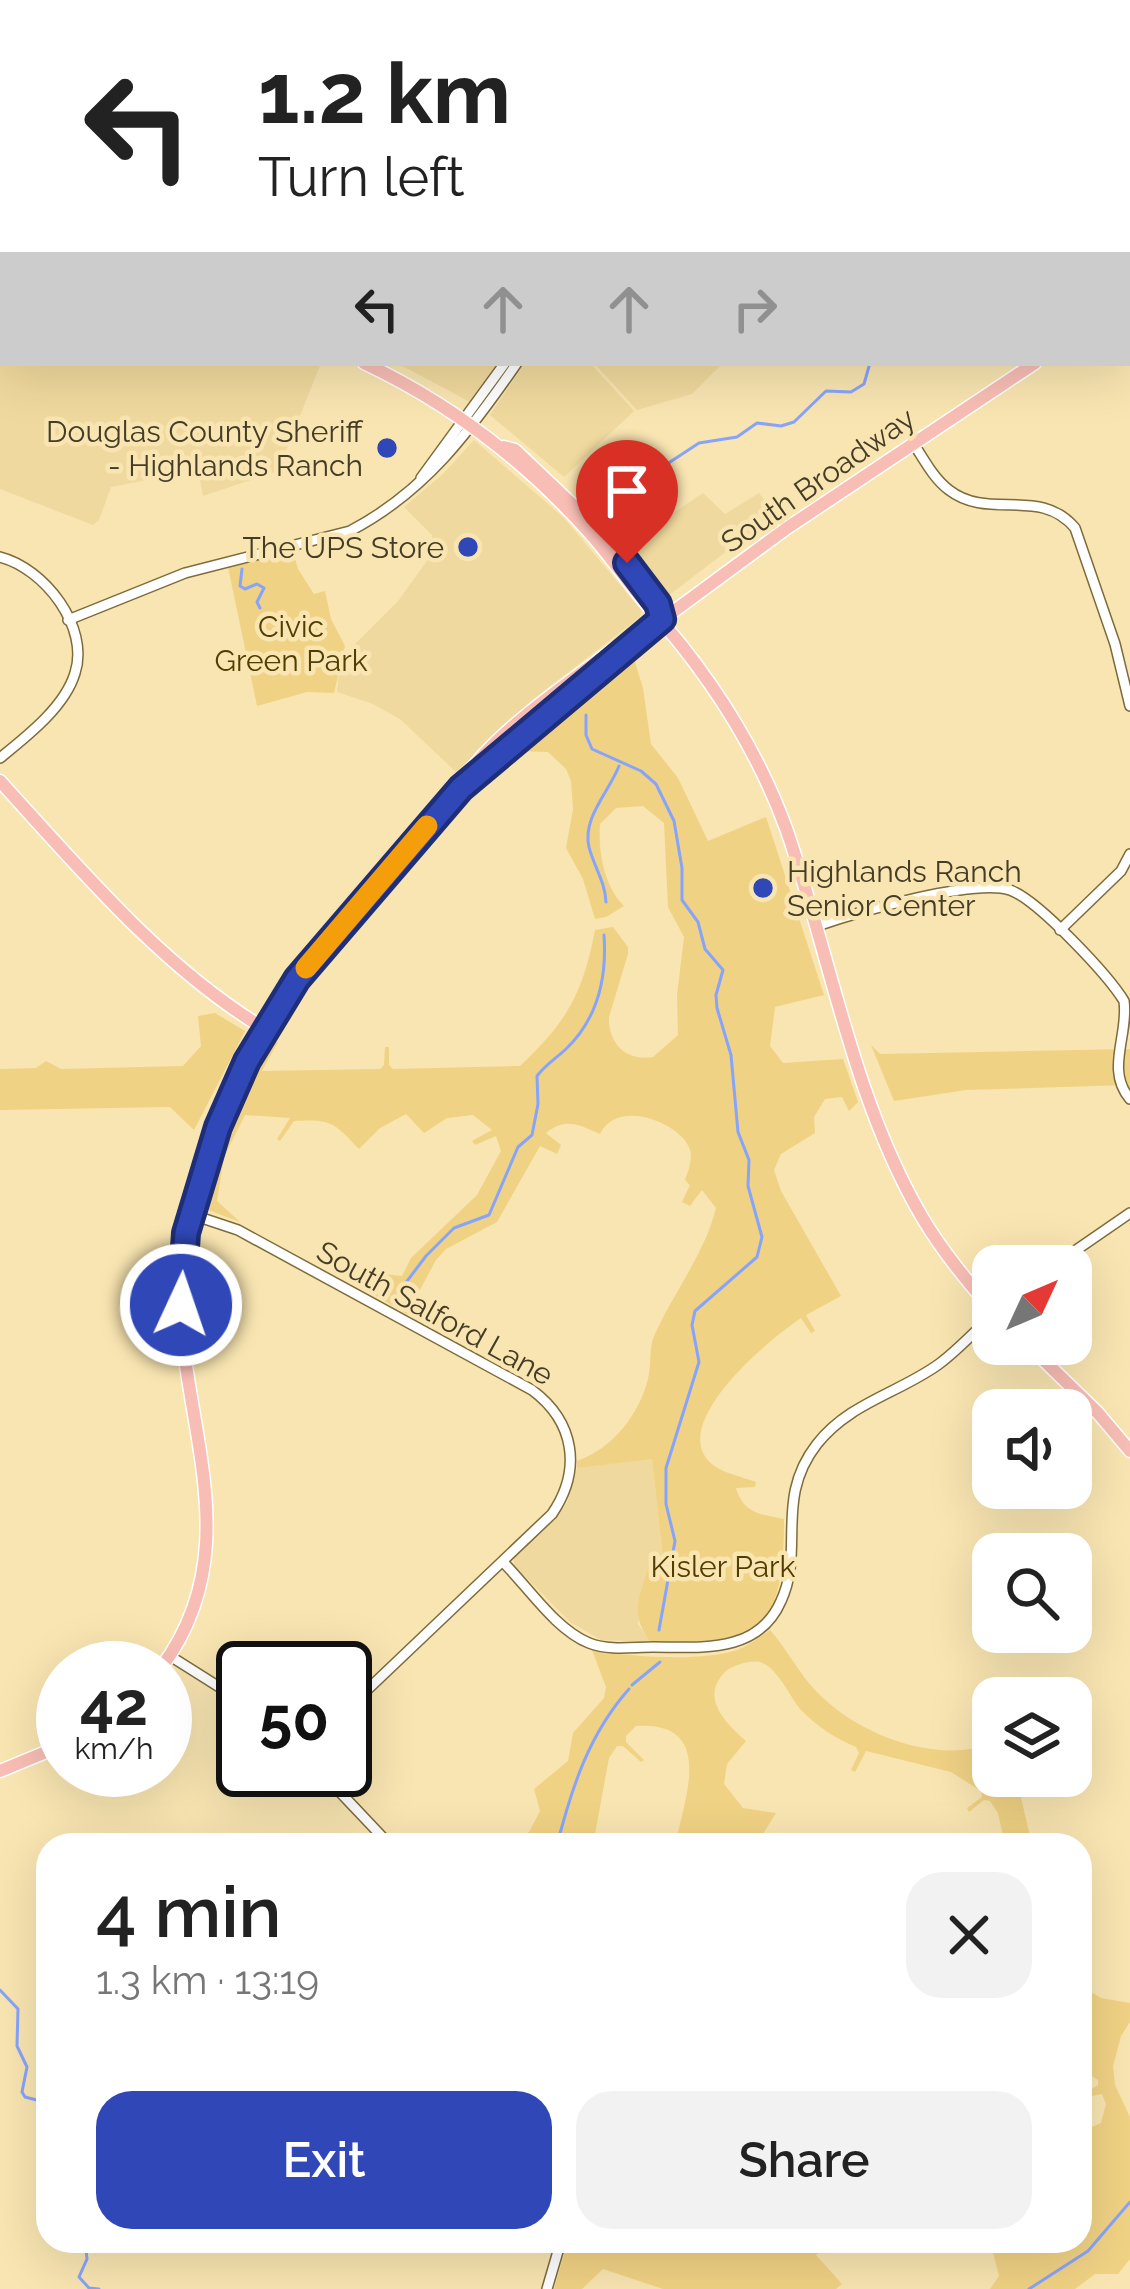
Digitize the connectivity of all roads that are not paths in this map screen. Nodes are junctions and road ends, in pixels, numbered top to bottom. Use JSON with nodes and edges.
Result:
{"nodes":[{"id":1,"x":369,"y":366,"type":"edge"},
{"id":2,"x":504,"y":366,"type":"edge"},
{"id":3,"x":516,"y":366,"type":"edge"},
{"id":4,"x":1030,"y":366,"type":"edge"},
{"id":5,"x":470,"y":423,"type":"junction"},
{"id":6,"x":914,"y":443,"type":"junction"},
{"id":7,"x":0,"y":557,"type":"edge"},
{"id":8,"x":662,"y":619,"type":"junction"},
{"id":9,"x":68,"y":620,"type":"junction"},
{"id":10,"x":1130,"y":706,"type":"edge"},
{"id":11,"x":0,"y":758,"type":"edge"},
{"id":12,"x":0,"y":781,"type":"edge"},
{"id":13,"x":1130,"y":854,"type":"edge"},
{"id":14,"x":817,"y":926,"type":"junction"},
{"id":15,"x":1060,"y":930,"type":"junction"},
{"id":16,"x":265,"y":1029,"type":"junction"},
{"id":17,"x":1130,"y":1099,"type":"edge"},
{"id":18,"x":1130,"y":1213,"type":"edge"},
{"id":19,"x":190,"y":1214,"type":"junction"},
{"id":20,"x":1084,"y":1245,"type":"edge"},
{"id":21,"x":972,"y":1286,"type":"edge"},
{"id":22,"x":972,"y":1333,"type":"edge"},
{"id":23,"x":1049,"y":1365,"type":"edge"},
{"id":24,"x":1130,"y":1451,"type":"edge"},
{"id":25,"x":503,"y":1562,"type":"junction"},
{"id":26,"x":176,"y":1641,"type":"edge"},
{"id":27,"x":372,"y":1686,"type":"edge"},
{"id":28,"x":36,"y":1756,"type":"edge"},
{"id":29,"x":0,"y":1771,"type":"edge"},
{"id":30,"x":344,"y":1797,"type":"edge"},
{"id":31,"x":378,"y":1833,"type":"edge"},
{"id":32,"x":558,"y":2253,"type":"edge"},
{"id":33,"x":547,"y":2289,"type":"edge"}],
"edges":[{"from":1,"to":5,"type":"main road"},
{"from":2,"to":5,"type":"street"},
{"from":3,"to":5,"type":"street"},
{"from":4,"to":6,"type":"main road","name":"South Broadway"},
{"from":5,"to":8,"type":"main road"},
{"from":5,"to":9,"type":"street"},
{"from":6,"to":8,"type":"main road","name":"South Broadway"},
{"from":6,"to":10,"type":"street"},
{"from":7,"to":9,"type":"street"},
{"from":8,"to":14,"type":"main road"},
{"from":8,"to":16,"type":"main road","name":"South Broadway"},
{"from":9,"to":11,"type":"street"},
{"from":12,"to":16,"type":"main road"},
{"from":13,"to":15,"type":"street"},
{"from":14,"to":15,"type":"street"},
{"from":14,"to":21,"type":"main road"},
{"from":15,"to":17,"type":"street"},
{"from":16,"to":19,"type":"main road","name":"South Broadway"},
{"from":18,"to":20,"type":"street"},
{"from":19,"to":25,"type":"street","name":"South Salford Lane"},
{"from":19,"to":26,"type":"main road","name":"South Broadway"},
{"from":22,"to":25,"type":"street"},
{"from":23,"to":24,"type":"main road"},
{"from":25,"to":27,"type":"street","name":"South Salford Lane"},
{"from":28,"to":29,"type":"main road"},
{"from":30,"to":31,"type":"street"},
{"from":32,"to":33,"type":"street"}]}
